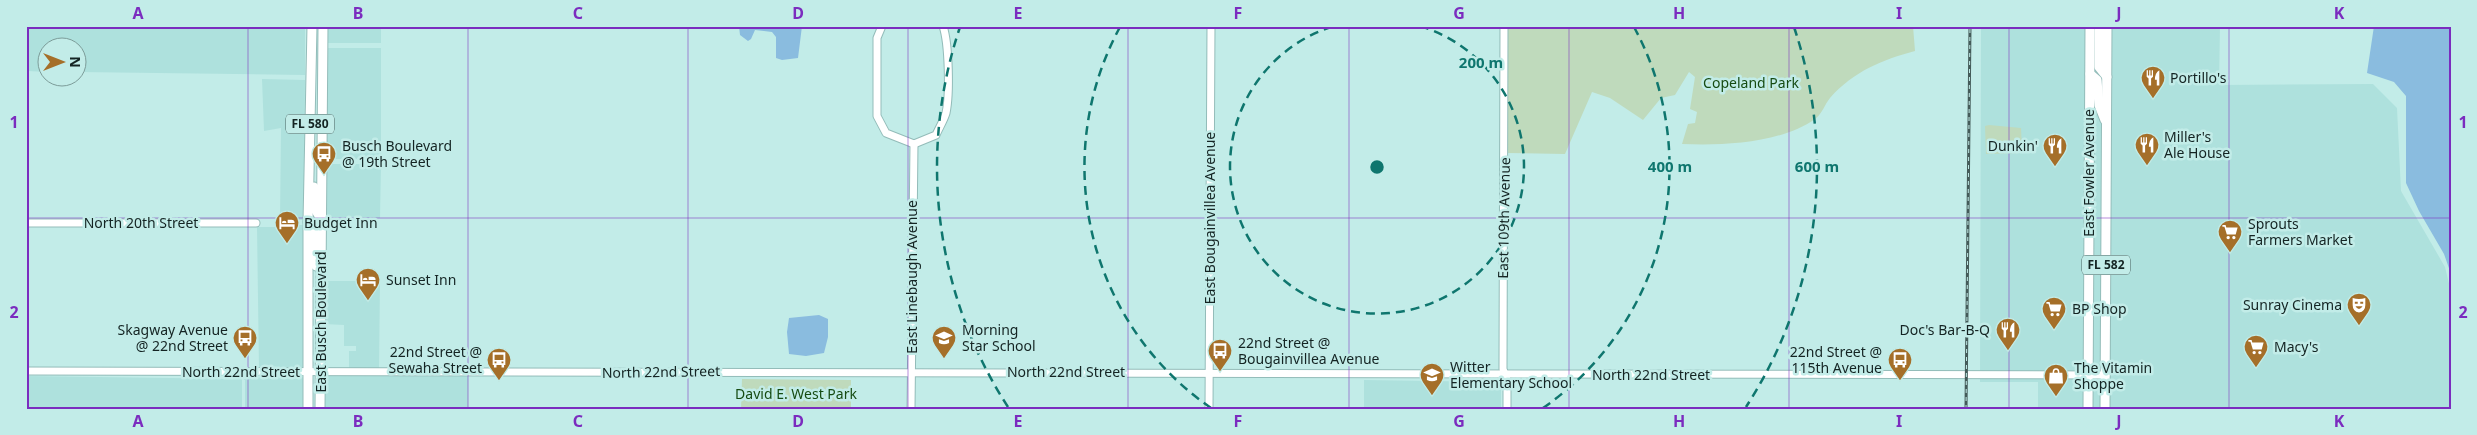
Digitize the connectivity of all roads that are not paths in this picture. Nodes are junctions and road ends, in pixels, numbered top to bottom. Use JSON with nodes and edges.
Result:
{"nodes":[{"id":1,"x":312,"y":26,"type":"edge"},
{"id":2,"x":318,"y":26,"type":"edge"},
{"id":3,"x":323,"y":26,"type":"edge"},
{"id":4,"x":882,"y":26,"type":"edge"},
{"id":5,"x":943,"y":26,"type":"edge"},
{"id":6,"x":1211,"y":26,"type":"edge"},
{"id":7,"x":1504,"y":26,"type":"edge"},
{"id":8,"x":2090,"y":26,"type":"edge"},
{"id":9,"x":2099,"y":26,"type":"edge"},
{"id":10,"x":2106,"y":26,"type":"edge"},
{"id":11,"x":323,"y":45,"type":"junction"},
{"id":12,"x":2090,"y":74,"type":"junction"},
{"id":13,"x":2106,"y":76,"type":"junction"},
{"id":14,"x":2106,"y":122,"type":"junction"},
{"id":15,"x":914,"y":144,"type":"junction"},
{"id":16,"x":309,"y":165,"type":"junction"},
{"id":17,"x":322,"y":220,"type":"junction"},
{"id":18,"x":308,"y":222,"type":"junction"},
{"id":19,"x":26,"y":223,"type":"edge"},
{"id":20,"x":256,"y":223,"type":"dead end"},
{"id":21,"x":321,"y":278,"type":"junction"},
{"id":22,"x":26,"y":371,"type":"edge"},
{"id":23,"x":308,"y":372,"type":"junction"},
{"id":24,"x":320,"y":372,"type":"junction"},
{"id":25,"x":912,"y":373,"type":"junction"},
{"id":26,"x":1209,"y":373,"type":"junction"},
{"id":27,"x":1505,"y":375,"type":"junction"},
{"id":28,"x":2089,"y":375,"type":"junction"},
{"id":29,"x":2106,"y":375,"type":"junction"},
{"id":30,"x":308,"y":409,"type":"edge"},
{"id":31,"x":320,"y":409,"type":"edge"},
{"id":32,"x":911,"y":409,"type":"edge"},
{"id":33,"x":1209,"y":409,"type":"edge"},
{"id":34,"x":1507,"y":409,"type":"edge"},
{"id":35,"x":2088,"y":409,"type":"edge"},
{"id":36,"x":2105,"y":409,"type":"edge"}],
"edges":[{"from":1,"to":16,"type":"main road","name":"East Busch Boulevard","number":"FL 580"},
{"from":2,"to":11,"type":"main road"},
{"from":3,"to":11,"type":"main road","name":"East Busch Boulevard","number":"FL 580"},
{"from":4,"to":15,"type":"street"},
{"from":5,"to":15,"type":"street"},
{"from":6,"to":26,"type":"street","name":"East Bougainvillea Avenue"},
{"from":7,"to":27,"type":"street","name":"East 109th Avenue"},
{"from":8,"to":12,"type":"main road","name":"East Fowler Avenue","number":"FL 582"},
{"from":9,"to":13,"type":"main road"},
{"from":10,"to":13,"type":"main road","name":"East Fowler Avenue","number":"FL 582"},
{"from":11,"to":17,"type":"main road","name":"East Busch Boulevard","number":"FL 580"},
{"from":12,"to":14,"type":"main road"},
{"from":12,"to":28,"type":"main road","name":"East Fowler Avenue","number":"FL 582"},
{"from":13,"to":14,"type":"main road","name":"East Fowler Avenue","number":"FL 582"},
{"from":14,"to":29,"type":"main road","name":"East Fowler Avenue","number":"FL 582"},
{"from":15,"to":25,"type":"street","name":"East Linebaugh Avenue"},
{"from":16,"to":17,"type":"main road"},
{"from":16,"to":18,"type":"main road","name":"East Busch Boulevard","number":"FL 580"},
{"from":17,"to":21,"type":"main road","name":"East Busch Boulevard","number":"FL 580"},
{"from":18,"to":21,"type":"main road"},
{"from":18,"to":23,"type":"main road","name":"East Busch Boulevard","number":"FL 580"},
{"from":19,"to":20,"type":"street","name":"North 20th Street"},
{"from":21,"to":24,"type":"main road","name":"East Busch Boulevard","number":"FL 580"},
{"from":22,"to":23,"type":"street","name":"North 22nd Street"},
{"from":23,"to":24,"type":"street","name":"North 22nd Street"},
{"from":23,"to":30,"type":"main road","name":"East Busch Boulevard","number":"FL 580"},
{"from":24,"to":25,"type":"street","name":"North 22nd Street"},
{"from":24,"to":31,"type":"main road","name":"East Busch Boulevard","number":"FL 580"},
{"from":25,"to":26,"type":"street","name":"North 22nd Street"},
{"from":25,"to":32,"type":"street","name":"East Linebaugh Avenue"},
{"from":26,"to":27,"type":"street","name":"North 22nd Street"},
{"from":26,"to":33,"type":"street","name":"East Bougainvillea Avenue"},
{"from":27,"to":28,"type":"street","name":"North 22nd Street"},
{"from":27,"to":34,"type":"street","name":"East 109th Avenue"},
{"from":28,"to":29,"type":"street","name":"North 22nd Street"},
{"from":28,"to":35,"type":"main road","name":"East Fowler Avenue","number":"FL 582"},
{"from":29,"to":36,"type":"main road","name":"East Fowler Avenue","number":"FL 582"}]}
